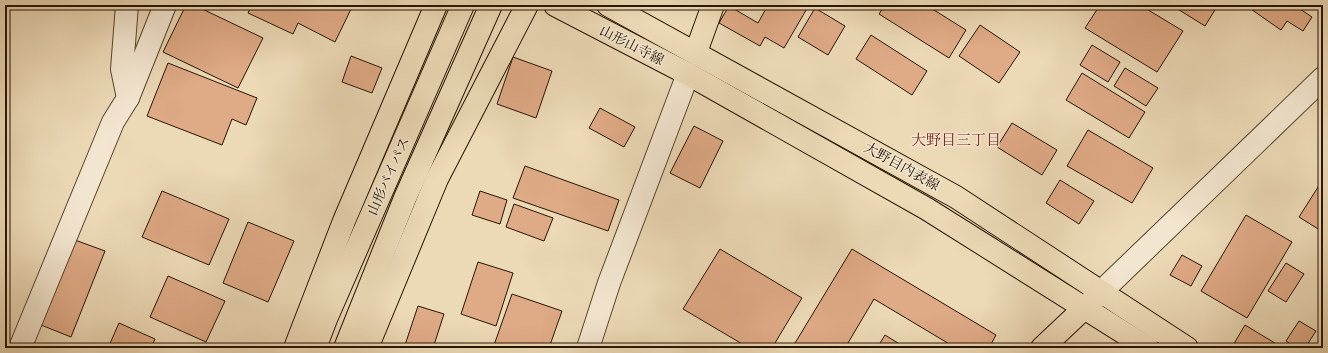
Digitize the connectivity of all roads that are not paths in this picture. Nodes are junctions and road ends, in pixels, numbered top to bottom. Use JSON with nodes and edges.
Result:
{"nodes":[{"id":1,"x":127,"y":5,"type":"edge"},
{"id":2,"x":165,"y":5,"type":"edge"},
{"id":3,"x":436,"y":5,"type":"edge"},
{"id":4,"x":463,"y":5,"type":"edge"},
{"id":5,"x":491,"y":5,"type":"edge"},
{"id":6,"x":527,"y":5,"type":"edge"},
{"id":7,"x":555,"y":5,"type":"edge"},
{"id":8,"x":608,"y":5,"type":"edge"},
{"id":9,"x":713,"y":5,"type":"edge"},
{"id":10,"x":696,"y":52,"type":"junction"},
{"id":11,"x":688,"y":74,"type":"junction"},
{"id":12,"x":1323,"y":78,"type":"edge"},
{"id":13,"x":128,"y":98,"type":"junction"},
{"id":14,"x":1101,"y":292,"type":"junction"},
{"id":15,"x":1085,"y":307,"type":"junction"},
{"id":16,"x":20,"y":348,"type":"edge"},
{"id":17,"x":295,"y":348,"type":"edge"},
{"id":18,"x":316,"y":348,"type":"edge"},
{"id":19,"x":345,"y":348,"type":"edge"},
{"id":20,"x":367,"y":348,"type":"edge"},
{"id":21,"x":588,"y":348,"type":"edge"},
{"id":22,"x":1042,"y":348,"type":"edge"},
{"id":23,"x":1148,"y":348,"type":"edge"},
{"id":24,"x":1187,"y":348,"type":"edge"}],
"edges":[{"from":1,"to":13,"type":"street"},
{"from":2,"to":13,"type":"street"},
{"from":3,"to":17,"type":"main road"},
{"from":4,"to":18,"type":"main road","name":"山形バイパス"},
{"from":5,"to":19,"type":"main road","name":"山形バイパス"},
{"from":6,"to":20,"type":"main road"},
{"from":7,"to":11,"type":"main road","name":"山形山寺線"},
{"from":8,"to":10,"type":"main road","name":"山形山寺線"},
{"from":9,"to":10,"type":"main road"},
{"from":10,"to":14,"type":"main road","name":"大野目内表線"},
{"from":11,"to":15,"type":"main road","name":"大野目内表線"},
{"from":11,"to":21,"type":"street"},
{"from":12,"to":14,"type":"street"},
{"from":13,"to":16,"type":"street"},
{"from":14,"to":15,"type":"main road"},
{"from":14,"to":24,"type":"main road","name":"大野目内表線"},
{"from":15,"to":22,"type":"main road"},
{"from":15,"to":23,"type":"main road","name":"大野目内表線"}]}
